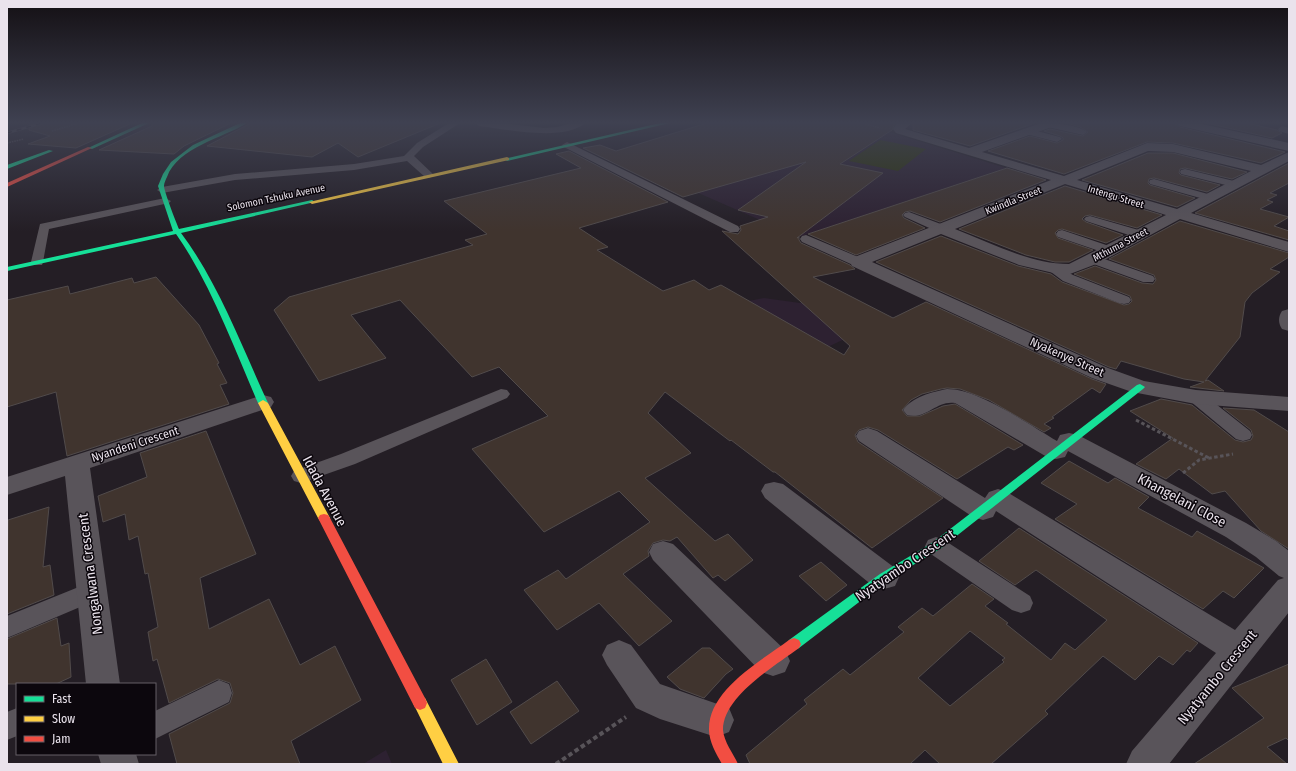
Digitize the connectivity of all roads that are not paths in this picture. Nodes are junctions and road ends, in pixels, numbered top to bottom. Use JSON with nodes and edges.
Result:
{"nodes":[{"id":1,"x":28,"y":159,"type":"edge"},
{"id":2,"x":65,"y":159,"type":"edge"},
{"id":3,"x":177,"y":159,"type":"edge"},
{"id":4,"x":403,"y":159,"type":"edge"},
{"id":5,"x":410,"y":159,"type":"edge"},
{"id":6,"x":503,"y":159,"type":"edge"},
{"id":7,"x":595,"y":159,"type":"edge"},
{"id":8,"x":992,"y":159,"type":"edge"},
{"id":9,"x":1116,"y":159,"type":"edge"},
{"id":10,"x":1218,"y":159,"type":"edge"},
{"id":11,"x":1284,"y":159,"type":"edge"},
{"id":12,"x":7,"y":167,"type":"edge"},
{"id":13,"x":1264,"y":170,"type":"junction"},
{"id":14,"x":1185,"y":172,"type":"dead end"},
{"id":15,"x":429,"y":175,"type":"junction"},
{"id":16,"x":1063,"y":180,"type":"junction"},
{"id":17,"x":1154,"y":182,"type":"dead end"},
{"id":18,"x":1234,"y":184,"type":"junction"},
{"id":19,"x":7,"y":185,"type":"edge"},
{"id":20,"x":164,"y":196,"type":"junction"},
{"id":21,"x":1211,"y":198,"type":"junction"},
{"id":22,"x":909,"y":214,"type":"dead end"},
{"id":23,"x":1178,"y":214,"type":"junction"},
{"id":24,"x":1090,"y":219,"type":"dead end"},
{"id":25,"x":734,"y":229,"type":"dead end"},
{"id":26,"x":942,"y":229,"type":"junction"},
{"id":27,"x":176,"y":230,"type":"junction"},
{"id":28,"x":1062,"y":234,"type":"dead end"},
{"id":29,"x":1138,"y":234,"type":"junction"},
{"id":30,"x":806,"y":239,"type":"dead end"},
{"id":31,"x":1289,"y":247,"type":"edge"},
{"id":32,"x":1108,"y":250,"type":"junction"},
{"id":33,"x":1092,"y":259,"type":"junction"},
{"id":34,"x":37,"y":262,"type":"junction"},
{"id":35,"x":858,"y":262,"type":"junction"},
{"id":36,"x":7,"y":269,"type":"edge"},
{"id":37,"x":1054,"y":269,"type":"junction"},
{"id":38,"x":1148,"y":279,"type":"dead end"},
{"id":39,"x":1124,"y":300,"type":"dead end"},
{"id":40,"x":1289,"y":315,"type":"edge"},
{"id":41,"x":1289,"y":325,"type":"edge"},
{"id":42,"x":1140,"y":386,"type":"junction"},
{"id":43,"x":501,"y":394,"type":"dead end"},
{"id":44,"x":1196,"y":397,"type":"junction"},
{"id":45,"x":263,"y":402,"type":"junction"},
{"id":46,"x":1289,"y":404,"type":"edge"},
{"id":47,"x":915,"y":410,"type":"dead end"},
{"id":48,"x":1243,"y":435,"type":"road end"},
{"id":49,"x":868,"y":436,"type":"dead end"},
{"id":50,"x":1063,"y":446,"type":"junction"},
{"id":51,"x":77,"y":464,"type":"junction"},
{"id":52,"x":301,"y":476,"type":"junction"},
{"id":53,"x":7,"y":486,"type":"edge"},
{"id":54,"x":774,"y":491,"type":"dead end"},
{"id":55,"x":990,"y":504,"type":"junction"},
{"id":56,"x":936,"y":546,"type":"junction"},
{"id":57,"x":664,"y":552,"type":"dead end"},
{"id":58,"x":1289,"y":568,"type":"edge"},
{"id":59,"x":884,"y":577,"type":"junction"},
{"id":60,"x":1289,"y":590,"type":"edge"},
{"id":61,"x":91,"y":592,"type":"junction"},
{"id":62,"x":1021,"y":603,"type":"dead end"},
{"id":63,"x":7,"y":627,"type":"edge"},
{"id":64,"x":1239,"y":650,"type":"junction"},
{"id":65,"x":619,"y":655,"type":"dead end"},
{"id":66,"x":773,"y":661,"type":"junction"},
{"id":67,"x":101,"y":683,"type":"edge"},
{"id":68,"x":219,"y":693,"type":"dead end"},
{"id":69,"x":716,"y":720,"type":"junction"},
{"id":70,"x":16,"y":722,"type":"edge"},
{"id":71,"x":156,"y":724,"type":"edge"},
{"id":72,"x":7,"y":726,"type":"edge"},
{"id":73,"x":451,"y":764,"type":"edge"},
{"id":74,"x":730,"y":764,"type":"edge"},
{"id":75,"x":1146,"y":764,"type":"edge"}],
"edges":[{"from":1,"to":12,"type":"street"},
{"from":2,"to":19,"type":"street"},
{"from":3,"to":20,"type":"street"},
{"from":4,"to":20,"type":"lane"},
{"from":5,"to":15,"type":"lane"},
{"from":6,"to":15,"type":"street","name":"Solomon Tshuku Avenue"},
{"from":7,"to":25,"type":"lane"},
{"from":8,"to":16,"type":"street","name":"Intengu Street"},
{"from":9,"to":16,"type":"street","name":"Kwindla Street"},
{"from":10,"to":13,"type":"street","name":"Kwindla Street"},
{"from":11,"to":13,"type":"street","name":"Mthuma Street"},
{"from":13,"to":18,"type":"street","name":"Mthuma Street"},
{"from":14,"to":18,"type":"lane"},
{"from":15,"to":27,"type":"street","name":"Solomon Tshuku Avenue"},
{"from":16,"to":23,"type":"street","name":"Intengu Street"},
{"from":16,"to":26,"type":"street","name":"Kwindla Street"},
{"from":17,"to":21,"type":"lane"},
{"from":18,"to":21,"type":"street","name":"Mthuma Street"},
{"from":20,"to":27,"type":"street","name":"Idada Avenue"},
{"from":20,"to":34,"type":"lane"},
{"from":21,"to":23,"type":"street","name":"Mthuma Street"},
{"from":22,"to":26,"type":"lane"},
{"from":23,"to":29,"type":"street","name":"Mthuma Street"},
{"from":23,"to":31,"type":"street","name":"Intengu Street"},
{"from":24,"to":29,"type":"lane"},
{"from":26,"to":35,"type":"street","name":"Kwindla Street"},
{"from":26,"to":37,"type":"street","name":"Mthuma Street"},
{"from":27,"to":34,"type":"street","name":"Solomon Tshuku Avenue"},
{"from":27,"to":45,"type":"street","name":"Idada Avenue"},
{"from":28,"to":32,"type":"lane"},
{"from":29,"to":32,"type":"street","name":"Mthuma Street"},
{"from":30,"to":35,"type":"lane"},
{"from":32,"to":33,"type":"street","name":"Mthuma Street"},
{"from":33,"to":37,"type":"street","name":"Mthuma Street"},
{"from":33,"to":38,"type":"lane"},
{"from":34,"to":36,"type":"street","name":"Solomon Tshuku Avenue"},
{"from":35,"to":42,"type":"street","name":"Nyakenye Street"},
{"from":37,"to":39,"type":"lane"},
{"from":40,"to":41,"type":"street"},
{"from":42,"to":44,"type":"street","name":"Nyakenye Street"},
{"from":42,"to":50,"type":"street","name":"Nyatyambo Crescent"},
{"from":43,"to":52,"type":"lane"},
{"from":44,"to":46,"type":"street","name":"Nyakenye Street"},
{"from":44,"to":48,"type":"lane"},
{"from":45,"to":51,"type":"street","name":"Nyandeni Crescent"},
{"from":45,"to":52,"type":"street","name":"Idada Avenue"},
{"from":47,"to":50,"type":"street","name":"Khangelani Close"},
{"from":49,"to":55,"type":"street"},
{"from":50,"to":55,"type":"street","name":"Nyatyambo Crescent"},
{"from":50,"to":58,"type":"street","name":"Khangelani Close"},
{"from":51,"to":53,"type":"street","name":"Nyandeni Crescent"},
{"from":51,"to":61,"type":"street","name":"Nongalwana Crescent"},
{"from":52,"to":73,"type":"street","name":"Idada Avenue"},
{"from":54,"to":59,"type":"street"},
{"from":55,"to":56,"type":"street","name":"Nyatyambo Crescent"},
{"from":55,"to":64,"type":"street"},
{"from":56,"to":59,"type":"street","name":"Nyatyambo Crescent"},
{"from":56,"to":62,"type":"lane"},
{"from":57,"to":66,"type":"street"},
{"from":59,"to":66,"type":"street","name":"Nyatyambo Crescent"},
{"from":60,"to":64,"type":"street","name":"Nyatyambo Crescent"},
{"from":61,"to":63,"type":"lane"},
{"from":61,"to":67,"type":"street","name":"Nongalwana Crescent"},
{"from":64,"to":75,"type":"street","name":"Nyatyambo Crescent"},
{"from":65,"to":69,"type":"street"},
{"from":66,"to":69,"type":"street","name":"Nyatyambo Crescent"},
{"from":68,"to":71,"type":"lane"},
{"from":69,"to":74,"type":"street"},
{"from":70,"to":72,"type":"lane"}]}
